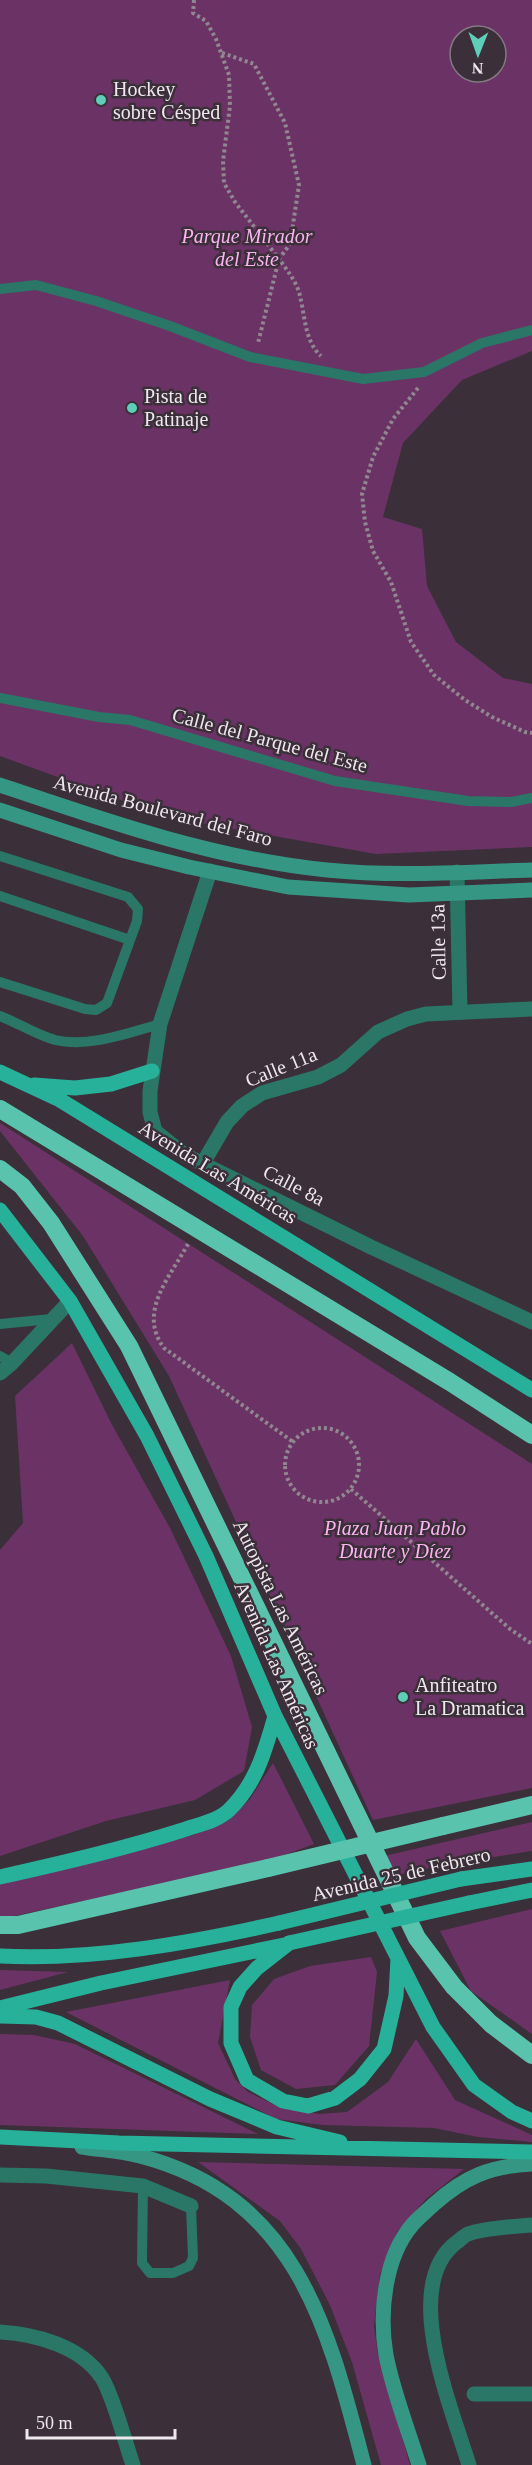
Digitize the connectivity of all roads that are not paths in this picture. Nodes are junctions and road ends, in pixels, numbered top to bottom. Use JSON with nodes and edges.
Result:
{"nodes":[{"id":1,"x":0,"y":289,"type":"edge"},
{"id":2,"x":532,"y":330,"type":"edge"},
{"id":3,"x":0,"y":698,"type":"edge"},
{"id":4,"x":0,"y":785,"type":"edge"},
{"id":5,"x":532,"y":798,"type":"edge"},
{"id":6,"x":0,"y":810,"type":"edge"},
{"id":7,"x":0,"y":856,"type":"edge"},
{"id":8,"x":532,"y":870,"type":"edge"},
{"id":9,"x":210,"y":871,"type":"junction"},
{"id":10,"x":457,"y":872,"type":"junction"},
{"id":11,"x":532,"y":890,"type":"edge"},
{"id":12,"x":458,"y":893,"type":"junction"},
{"id":13,"x":0,"y":896,"type":"edge"},
{"id":14,"x":130,"y":940,"type":"junction"},
{"id":15,"x":0,"y":982,"type":"edge"},
{"id":16,"x":532,"y":1009,"type":"edge"},
{"id":17,"x":460,"y":1012,"type":"junction"},
{"id":18,"x":0,"y":1016,"type":"edge"},
{"id":19,"x":160,"y":1024,"type":"junction"},
{"id":20,"x":152,"y":1071,"type":"junction"},
{"id":21,"x":0,"y":1072,"type":"edge"},
{"id":22,"x":27,"y":1085,"type":"junction"},
{"id":23,"x":0,"y":1109,"type":"edge"},
{"id":24,"x":155,"y":1131,"type":"junction"},
{"id":25,"x":144,"y":1151,"type":"junction"},
{"id":26,"x":203,"y":1163,"type":"junction"},
{"id":27,"x":0,"y":1168,"type":"edge"},
{"id":28,"x":0,"y":1210,"type":"edge"},
{"id":29,"x":70,"y":1301,"type":"junction"},
{"id":30,"x":51,"y":1319,"type":"junction"},
{"id":31,"x":532,"y":1322,"type":"edge"},
{"id":32,"x":0,"y":1324,"type":"edge"},
{"id":33,"x":6,"y":1359,"type":"edge"},
{"id":34,"x":0,"y":1373,"type":"edge"},
{"id":35,"x":532,"y":1390,"type":"edge"},
{"id":36,"x":532,"y":1435,"type":"edge"},
{"id":37,"x":275,"y":1716,"type":"junction"},
{"id":38,"x":532,"y":1805,"type":"edge"},
{"id":39,"x":532,"y":1869,"type":"edge"},
{"id":40,"x":0,"y":1877,"type":"edge"},
{"id":41,"x":532,"y":1890,"type":"edge"},
{"id":42,"x":0,"y":1925,"type":"edge"},
{"id":43,"x":289,"y":1943,"type":"junction"},
{"id":44,"x":0,"y":1956,"type":"edge"},
{"id":45,"x":398,"y":1958,"type":"junction"},
{"id":46,"x":0,"y":2008,"type":"edge"},
{"id":47,"x":0,"y":2016,"type":"edge"},
{"id":48,"x":532,"y":2055,"type":"edge"},
{"id":49,"x":532,"y":2121,"type":"edge"},
{"id":50,"x":0,"y":2137,"type":"edge"},
{"id":51,"x":26,"y":2138,"type":"junction"},
{"id":52,"x":372,"y":2149,"type":"junction"},
{"id":53,"x":532,"y":2152,"type":"edge"},
{"id":54,"x":532,"y":2163,"type":"edge"},
{"id":55,"x":0,"y":2175,"type":"edge"},
{"id":56,"x":143,"y":2186,"type":"junction"},
{"id":57,"x":192,"y":2206,"type":"joint"},
{"id":58,"x":532,"y":2225,"type":"edge"},
{"id":59,"x":0,"y":2332,"type":"edge"},
{"id":60,"x":474,"y":2394,"type":"dead end"},
{"id":61,"x":532,"y":2394,"type":"edge"},
{"id":62,"x":133,"y":2465,"type":"edge"},
{"id":63,"x":364,"y":2465,"type":"edge"},
{"id":64,"x":418,"y":2465,"type":"edge"},
{"id":65,"x":469,"y":2465,"type":"edge"}],
"edges":[{"from":1,"to":2,"type":"lane"},
{"from":3,"to":5,"type":"lane","name":"Calle del Parque del Este"},
{"from":4,"to":10,"type":"street","name":"Avenida Boulevard del Faro"},
{"from":6,"to":9,"type":"street"},
{"from":7,"to":14,"type":"lane"},
{"from":8,"to":10,"type":"street","name":"Avenida Boulevard del Faro"},
{"from":9,"to":12,"type":"street"},
{"from":9,"to":19,"type":"street"},
{"from":10,"to":12,"type":"street","name":"Calle 13a"},
{"from":11,"to":12,"type":"street"},
{"from":12,"to":17,"type":"street","name":"Calle 13a"},
{"from":13,"to":14,"type":"lane"},
{"from":14,"to":15,"type":"lane"},
{"from":16,"to":17,"type":"street","name":"Calle 11a"},
{"from":17,"to":26,"type":"street","name":"Calle 11a"},
{"from":18,"to":19,"type":"lane"},
{"from":19,"to":20,"type":"street"},
{"from":20,"to":22,"type":"main road"},
{"from":20,"to":24,"type":"street"},
{"from":21,"to":22,"type":"main road","name":"Avenida Las Américas"},
{"from":22,"to":25,"type":"main road","name":"Avenida Las Américas"},
{"from":23,"to":36,"type":"highway"},
{"from":24,"to":25,"type":"street"},
{"from":24,"to":26,"type":"street","name":"Calle 8a"},
{"from":25,"to":35,"type":"main road","name":"Avenida Las Américas"},
{"from":26,"to":31,"type":"street","name":"Calle 8a"},
{"from":27,"to":48,"type":"highway","name":"Autopista Las Américas"},
{"from":28,"to":29,"type":"main road","name":"Avenida Las Américas"},
{"from":29,"to":30,"type":"street"},
{"from":29,"to":37,"type":"main road","name":"Avenida Las Américas"},
{"from":30,"to":32,"type":"lane"},
{"from":30,"to":33,"type":"street"},
{"from":33,"to":34,"type":"street"},
{"from":37,"to":40,"type":"main road"},
{"from":37,"to":45,"type":"main road","name":"Avenida Las Américas"},
{"from":38,"to":42,"type":"highway","bridge":true},
{"from":39,"to":44,"type":"main road","name":"Avenida 25 de Febrero","bridge":true},
{"from":41,"to":43,"type":"main road","bridge":true},
{"from":43,"to":45,"type":"main road"},
{"from":43,"to":46,"type":"main road"},
{"from":45,"to":49,"type":"main road","name":"Avenida Las Américas"},
{"from":47,"to":52,"type":"main road"},
{"from":50,"to":51,"type":"main road"},
{"from":51,"to":52,"type":"main road"},
{"from":51,"to":63,"type":"street"},
{"from":52,"to":53,"type":"main road"},
{"from":54,"to":64,"type":"street"},
{"from":55,"to":56,"type":"street"},
{"from":56,"to":57,"type":"street"},
{"from":56,"to":57,"type":"lane"},
{"from":58,"to":65,"type":"street"},
{"from":59,"to":62,"type":"street"},
{"from":60,"to":61,"type":"street"}]}
